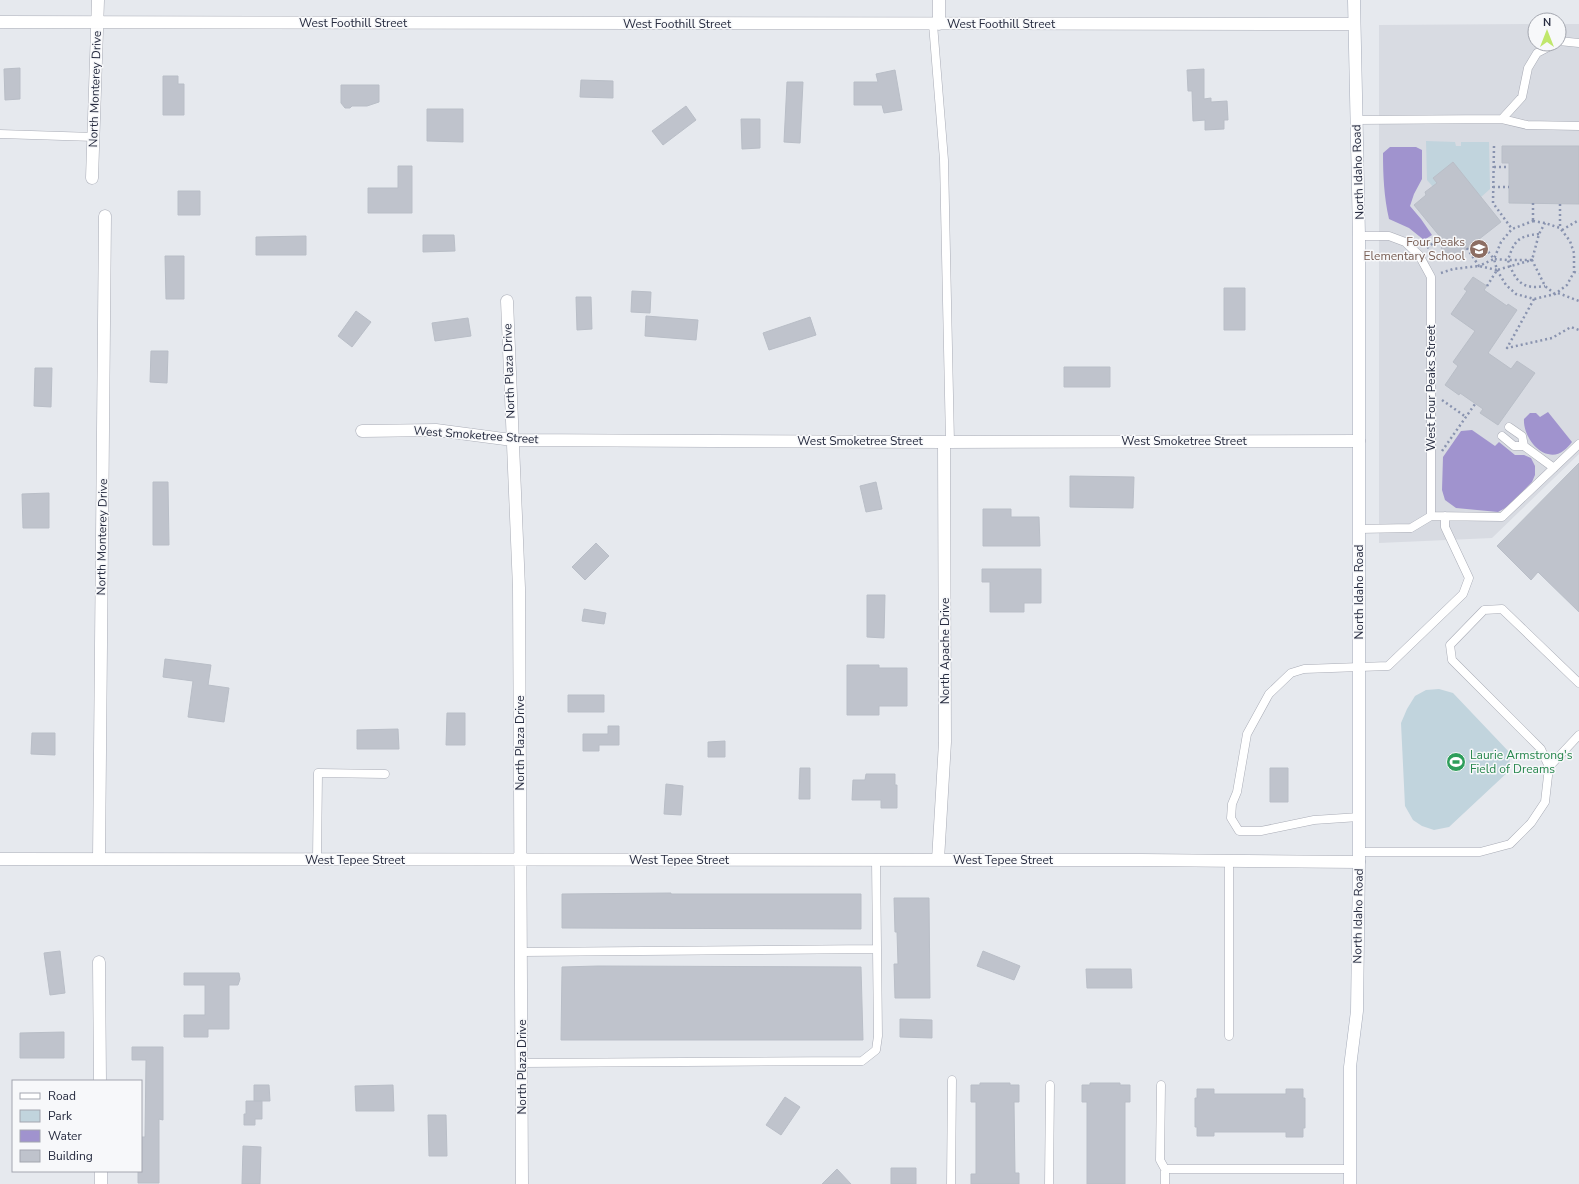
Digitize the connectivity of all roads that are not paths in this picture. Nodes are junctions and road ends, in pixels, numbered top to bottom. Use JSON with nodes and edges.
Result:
{"nodes":[{"id":1,"x":98,"y":0,"type":"edge"},
{"id":2,"x":939,"y":0,"type":"edge"},
{"id":3,"x":1354,"y":0,"type":"edge"},
{"id":4,"x":0,"y":22,"type":"edge"},
{"id":5,"x":97,"y":22,"type":"junction"},
{"id":6,"x":936,"y":24,"type":"junction"},
{"id":7,"x":1354,"y":24,"type":"junction"},
{"id":8,"x":1567,"y":42,"type":"edge"},
{"id":9,"x":1579,"y":43,"type":"edge"},
{"id":10,"x":1540,"y":52,"type":"edge"},
{"id":11,"x":1502,"y":119,"type":"junction"},
{"id":12,"x":1356,"y":120,"type":"junction"},
{"id":13,"x":1579,"y":126,"type":"edge"},
{"id":14,"x":0,"y":134,"type":"edge"},
{"id":15,"x":94,"y":137,"type":"junction"},
{"id":16,"x":92,"y":178,"type":"dead end"},
{"id":17,"x":105,"y":216,"type":"dead end"},
{"id":18,"x":1359,"y":236,"type":"junction"},
{"id":19,"x":507,"y":301,"type":"dead end"},
{"id":20,"x":1509,"y":427,"type":"dead end"},
{"id":21,"x":362,"y":431,"type":"dead end"},
{"id":22,"x":1502,"y":436,"type":"dead end"},
{"id":23,"x":512,"y":440,"type":"junction"},
{"id":24,"x":1359,"y":441,"type":"junction"},
{"id":25,"x":947,"y":442,"type":"junction"},
{"id":26,"x":1579,"y":444,"type":"edge"},
{"id":27,"x":1524,"y":446,"type":"junction"},
{"id":28,"x":1554,"y":468,"type":"junction"},
{"id":29,"x":1431,"y":516,"type":"junction"},
{"id":30,"x":1445,"y":516,"type":"junction"},
{"id":31,"x":1359,"y":529,"type":"junction"},
{"id":32,"x":1359,"y":667,"type":"junction"},
{"id":33,"x":1579,"y":683,"type":"edge"},
{"id":34,"x":1579,"y":735,"type":"edge"},
{"id":35,"x":1549,"y":767,"type":"junction"},
{"id":36,"x":385,"y":774,"type":"dead end"},
{"id":37,"x":1359,"y":817,"type":"junction"},
{"id":38,"x":1359,"y":857,"type":"junction"},
{"id":39,"x":0,"y":859,"type":"edge"},
{"id":40,"x":99,"y":859,"type":"junction"},
{"id":41,"x":317,"y":859,"type":"junction"},
{"id":42,"x":521,"y":860,"type":"junction"},
{"id":43,"x":876,"y":860,"type":"junction"},
{"id":44,"x":938,"y":860,"type":"junction"},
{"id":45,"x":1229,"y":861,"type":"junction"},
{"id":46,"x":876,"y":949,"type":"junction"},
{"id":47,"x":522,"y":952,"type":"junction"},
{"id":48,"x":99,"y":962,"type":"dead end"},
{"id":49,"x":1229,"y":1036,"type":"dead end"},
{"id":50,"x":522,"y":1063,"type":"junction"},
{"id":51,"x":100,"y":1080,"type":"edge"},
{"id":52,"x":952,"y":1080,"type":"dead end"},
{"id":53,"x":1050,"y":1085,"type":"dead end"},
{"id":54,"x":1161,"y":1085,"type":"dead end"},
{"id":55,"x":1165,"y":1169,"type":"junction"},
{"id":56,"x":1350,"y":1169,"type":"junction"},
{"id":57,"x":101,"y":1172,"type":"edge"},
{"id":58,"x":101,"y":1184,"type":"edge"},
{"id":59,"x":522,"y":1184,"type":"edge"},
{"id":60,"x":951,"y":1184,"type":"edge"},
{"id":61,"x":1049,"y":1184,"type":"edge"},
{"id":62,"x":1165,"y":1184,"type":"edge"},
{"id":63,"x":1350,"y":1184,"type":"edge"}],
"edges":[{"from":1,"to":5,"type":"street","name":"North Monterey Drive"},
{"from":2,"to":6,"type":"street"},
{"from":3,"to":7,"type":"street","name":"North Idaho Road"},
{"from":4,"to":5,"type":"street","name":"West Foothill Street"},
{"from":5,"to":6,"type":"street","name":"West Foothill Street"},
{"from":5,"to":15,"type":"street","name":"North Monterey Drive"},
{"from":6,"to":7,"type":"street","name":"West Foothill Street"},
{"from":6,"to":25,"type":"lane"},
{"from":7,"to":12,"type":"street","name":"North Idaho Road"},
{"from":8,"to":9,"type":"lane"},
{"from":10,"to":11,"type":"lane"},
{"from":11,"to":12,"type":"lane"},
{"from":11,"to":13,"type":"lane"},
{"from":12,"to":18,"type":"street","name":"North Idaho Road"},
{"from":14,"to":15,"type":"lane"},
{"from":15,"to":16,"type":"street","name":"North Monterey Drive"},
{"from":17,"to":40,"type":"street","name":"North Monterey Drive"},
{"from":18,"to":24,"type":"street","name":"North Idaho Road"},
{"from":18,"to":29,"type":"lane","name":"West Four Peaks Street"},
{"from":19,"to":23,"type":"street","name":"North Plaza Drive"},
{"from":20,"to":27,"type":"lane"},
{"from":21,"to":23,"type":"street","name":"West Smoketree Street"},
{"from":22,"to":27,"type":"lane"},
{"from":23,"to":25,"type":"street","name":"West Smoketree Street"},
{"from":23,"to":42,"type":"street","name":"North Plaza Drive"},
{"from":24,"to":25,"type":"street","name":"West Smoketree Street"},
{"from":24,"to":31,"type":"street","name":"North Idaho Road"},
{"from":25,"to":44,"type":"street","name":"North Apache Drive"},
{"from":26,"to":28,"type":"lane"},
{"from":27,"to":28,"type":"lane"},
{"from":28,"to":30,"type":"lane"},
{"from":29,"to":30,"type":"lane"},
{"from":29,"to":31,"type":"lane"},
{"from":30,"to":32,"type":"lane"},
{"from":31,"to":32,"type":"street","name":"North Idaho Road"},
{"from":32,"to":37,"type":"street","name":"North Idaho Road"},
{"from":32,"to":37,"type":"lane"},
{"from":33,"to":35,"type":"lane"},
{"from":34,"to":35,"type":"lane"},
{"from":35,"to":38,"type":"lane"},
{"from":36,"to":41,"type":"lane"},
{"from":37,"to":38,"type":"street","name":"North Idaho Road"},
{"from":38,"to":45,"type":"street","name":"West Tepee Street"},
{"from":38,"to":56,"type":"street","name":"North Idaho Road"},
{"from":39,"to":40,"type":"street","name":"West Tepee Street"},
{"from":40,"to":41,"type":"street","name":"West Tepee Street"},
{"from":41,"to":42,"type":"street","name":"West Tepee Street"},
{"from":42,"to":43,"type":"street","name":"West Tepee Street"},
{"from":42,"to":47,"type":"street","name":"North Plaza Drive"},
{"from":43,"to":44,"type":"street","name":"West Tepee Street"},
{"from":43,"to":46,"type":"lane"},
{"from":44,"to":45,"type":"street","name":"West Tepee Street"},
{"from":45,"to":49,"type":"lane"},
{"from":46,"to":47,"type":"lane"},
{"from":46,"to":50,"type":"lane"},
{"from":47,"to":50,"type":"street","name":"North Plaza Drive"},
{"from":48,"to":51,"type":"street"},
{"from":50,"to":59,"type":"street","name":"North Plaza Drive"},
{"from":52,"to":60,"type":"lane"},
{"from":53,"to":61,"type":"lane"},
{"from":54,"to":55,"type":"lane"},
{"from":55,"to":56,"type":"lane"},
{"from":55,"to":62,"type":"lane"},
{"from":56,"to":63,"type":"street","name":"North Idaho Road"},
{"from":57,"to":58,"type":"street"}]}
